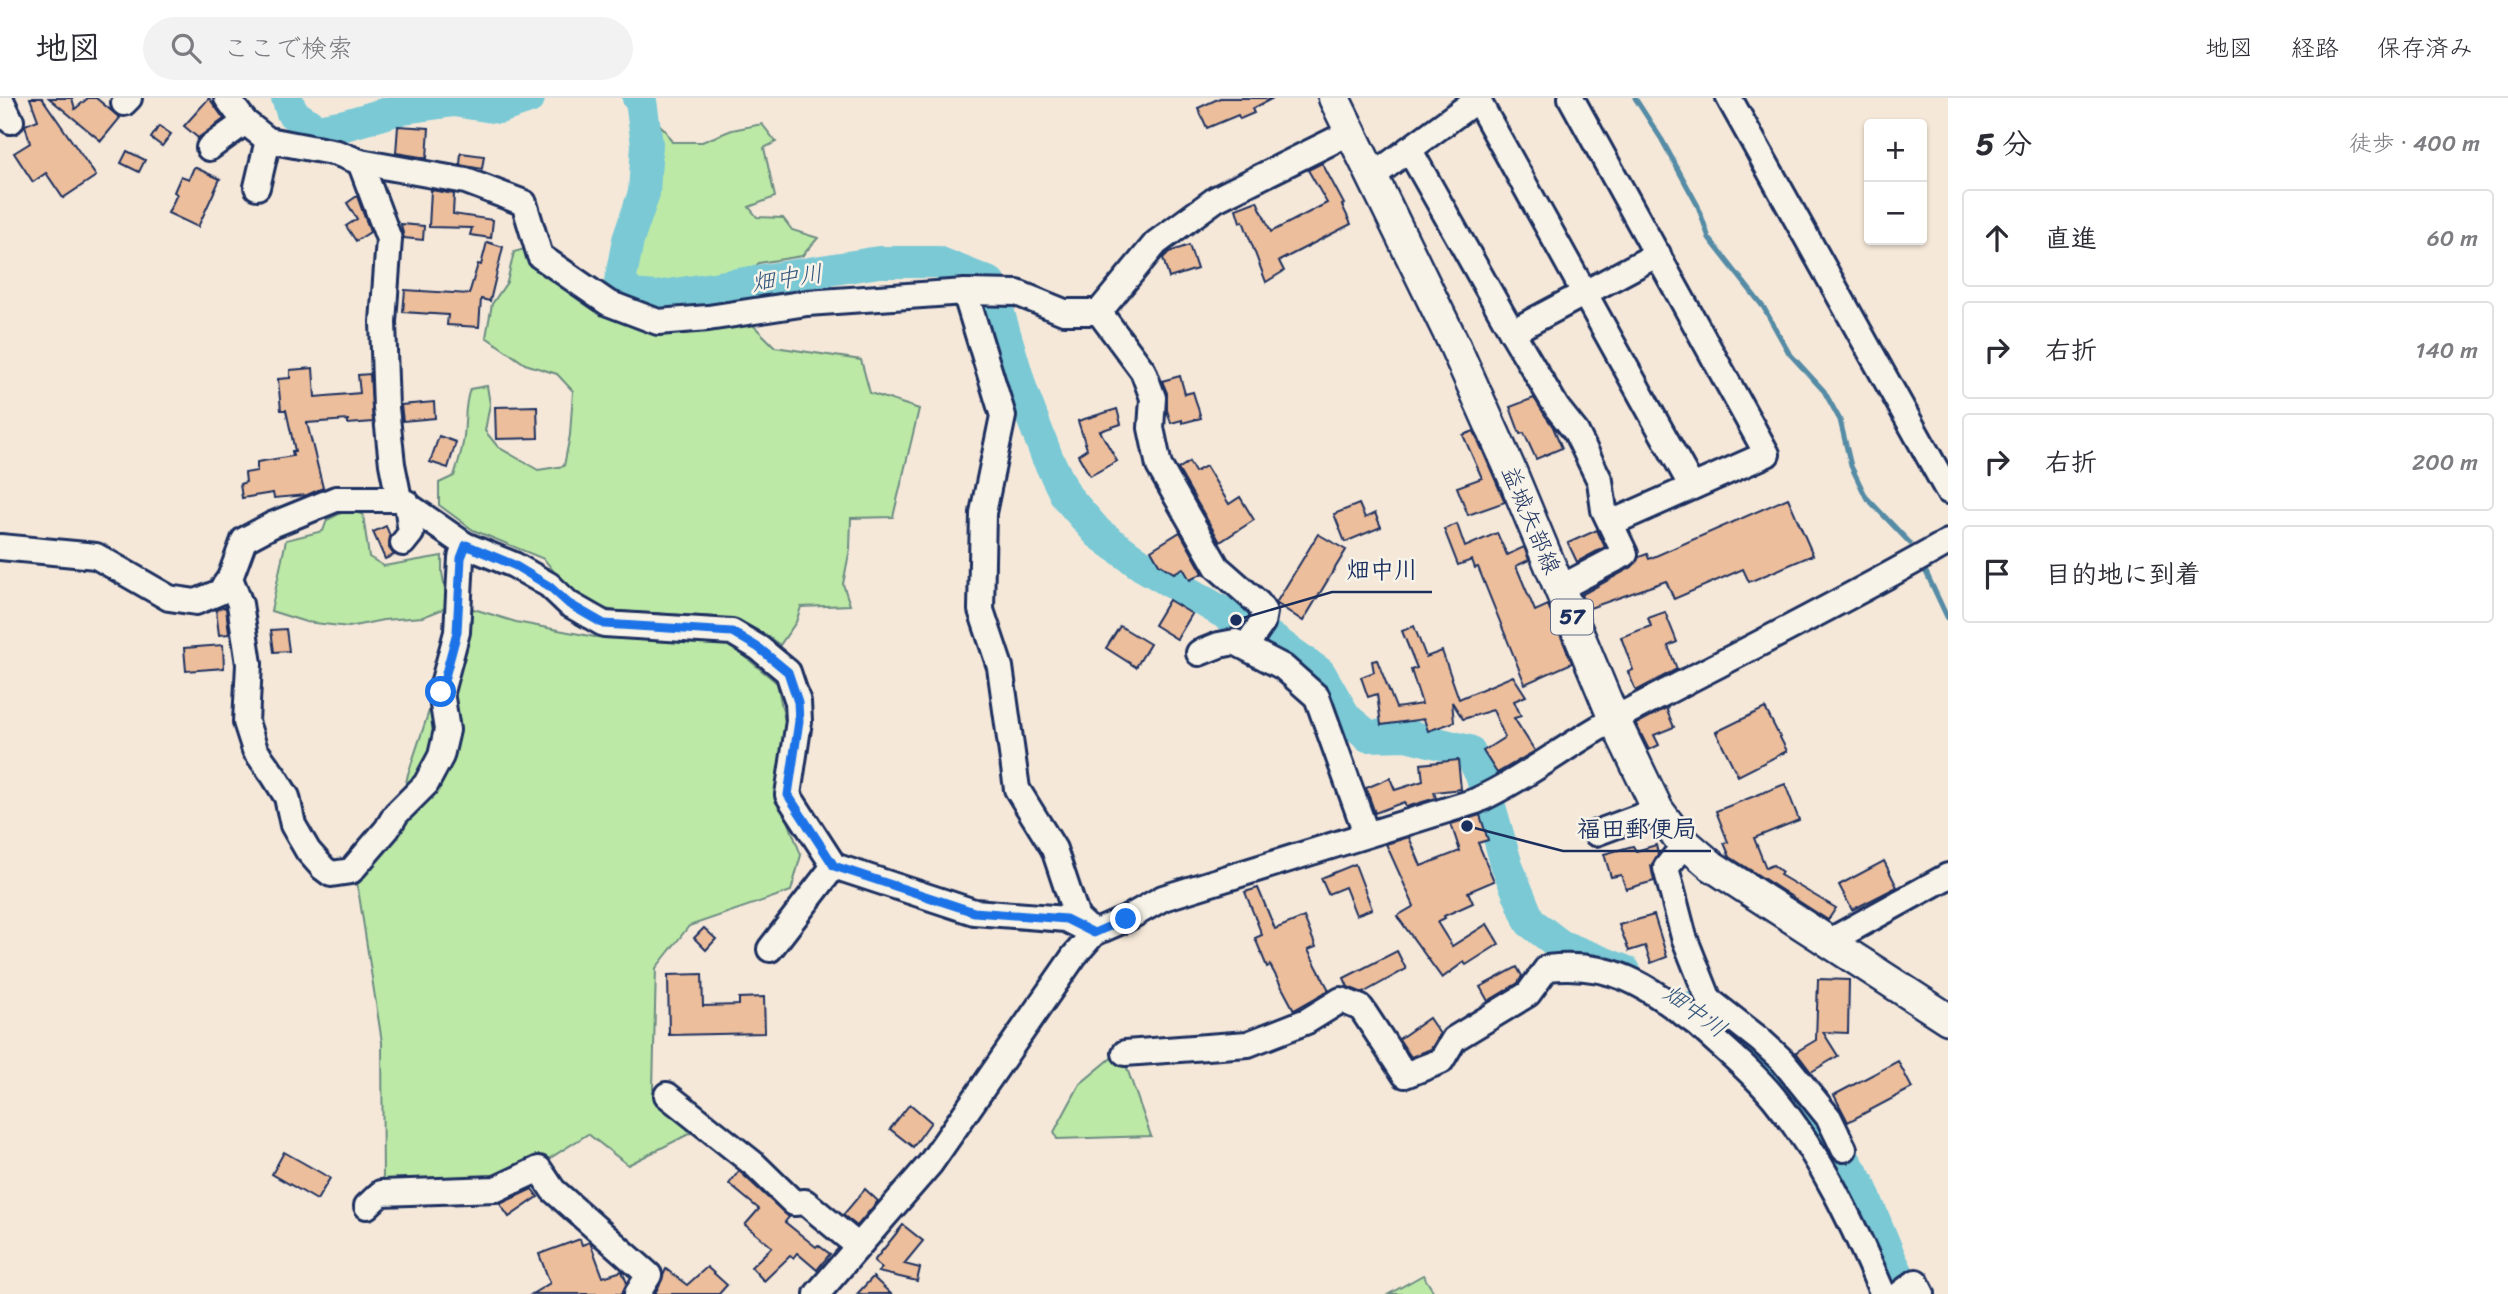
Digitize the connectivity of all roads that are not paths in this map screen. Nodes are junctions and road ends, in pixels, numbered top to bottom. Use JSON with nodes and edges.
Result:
{"nodes":[{"id":1,"x":0,"y":98,"type":"edge"},
{"id":2,"x":227,"y":98,"type":"edge"},
{"id":3,"x":1335,"y":98,"type":"edge"},
{"id":4,"x":1570,"y":98,"type":"edge"},
{"id":5,"x":1728,"y":98,"type":"edge"},
{"id":6,"x":1478,"y":99,"type":"edge"},
{"id":7,"x":11,"y":121,"type":"dead end"},
{"id":8,"x":245,"y":122,"type":"junction"},
{"id":9,"x":1351,"y":132,"type":"junction"},
{"id":10,"x":268,"y":140,"type":"junction"},
{"id":11,"x":209,"y":148,"type":"dead end"},
{"id":12,"x":1409,"y":149,"type":"junction"},
{"id":13,"x":360,"y":162,"type":"junction"},
{"id":14,"x":1373,"y":176,"type":"junction"},
{"id":15,"x":257,"y":187,"type":"dead end"},
{"id":16,"x":1658,"y":254,"type":"junction"},
{"id":17,"x":969,"y":292,"type":"junction"},
{"id":18,"x":1585,"y":293,"type":"junction"},
{"id":19,"x":1099,"y":312,"type":"junction"},
{"id":20,"x":1512,"y":332,"type":"junction"},
{"id":21,"x":1692,"y":487,"type":"junction"},
{"id":22,"x":1948,"y":491,"type":"edge"},
{"id":23,"x":403,"y":501,"type":"junction"},
{"id":24,"x":1611,"y":523,"type":"junction"},
{"id":25,"x":1948,"y":542,"type":"edge"},
{"id":26,"x":402,"y":543,"type":"dead end"},
{"id":27,"x":466,"y":545,"type":"junction"},
{"id":28,"x":0,"y":547,"type":"edge"},
{"id":29,"x":230,"y":578,"type":"junction"},
{"id":30,"x":1560,"y":588,"type":"junction"},
{"id":31,"x":1253,"y":637,"type":"junction"},
{"id":32,"x":1199,"y":653,"type":"dead end"},
{"id":33,"x":1614,"y":719,"type":"junction"},
{"id":34,"x":1658,"y":810,"type":"junction"},
{"id":35,"x":1366,"y":833,"type":"junction"},
{"id":36,"x":1596,"y":833,"type":"dead end"},
{"id":37,"x":1685,"y":844,"type":"junction"},
{"id":38,"x":834,"y":866,"type":"junction"},
{"id":39,"x":1948,"y":876,"type":"edge"},
{"id":40,"x":1094,"y":933,"type":"junction"},
{"id":41,"x":1830,"y":941,"type":"junction"},
{"id":42,"x":770,"y":948,"type":"dead end"},
{"id":43,"x":1704,"y":1014,"type":"junction"},
{"id":44,"x":1948,"y":1019,"type":"edge"},
{"id":45,"x":1125,"y":1053,"type":"dead end"},
{"id":46,"x":667,"y":1096,"type":"dead end"},
{"id":47,"x":1844,"y":1149,"type":"dead end"},
{"id":48,"x":367,"y":1206,"type":"dead end"},
{"id":49,"x":858,"y":1247,"type":"junction"},
{"id":50,"x":637,"y":1294,"type":"edge"},
{"id":51,"x":817,"y":1294,"type":"edge"},
{"id":52,"x":1883,"y":1294,"type":"edge"}],
"edges":[{"from":1,"to":7,"type":"street"},
{"from":2,"to":8,"type":"street"},
{"from":3,"to":9,"type":"main road","name":"益城矢部線","number":"57"},
{"from":4,"to":16,"type":"street"},
{"from":5,"to":22,"type":"street"},
{"from":6,"to":12,"type":"street"},
{"from":6,"to":18,"type":"street"},
{"from":8,"to":10,"type":"street"},
{"from":8,"to":11,"type":"street"},
{"from":9,"to":14,"type":"main road","name":"益城矢部線","number":"57"},
{"from":9,"to":19,"type":"street"},
{"from":10,"to":13,"type":"street"},
{"from":10,"to":15,"type":"street"},
{"from":12,"to":14,"type":"street"},
{"from":12,"to":20,"type":"street"},
{"from":13,"to":17,"type":"street"},
{"from":13,"to":23,"type":"street"},
{"from":14,"to":30,"type":"main road","name":"益城矢部線","number":"57"},
{"from":16,"to":18,"type":"street"},
{"from":16,"to":21,"type":"street"},
{"from":17,"to":19,"type":"street"},
{"from":17,"to":40,"type":"street"},
{"from":18,"to":20,"type":"street"},
{"from":18,"to":21,"type":"street"},
{"from":19,"to":31,"type":"street"},
{"from":20,"to":24,"type":"street"},
{"from":21,"to":24,"type":"street"},
{"from":23,"to":26,"type":"street"},
{"from":23,"to":27,"type":"street"},
{"from":23,"to":29,"type":"street"},
{"from":24,"to":30,"type":"street"},
{"from":25,"to":33,"type":"street"},
{"from":27,"to":29,"type":"street"},
{"from":27,"to":38,"type":"street"},
{"from":28,"to":29,"type":"street"},
{"from":30,"to":33,"type":"main road","name":"益城矢部線","number":"57"},
{"from":31,"to":32,"type":"street"},
{"from":31,"to":35,"type":"street"},
{"from":33,"to":34,"type":"main road","name":"益城矢部線","number":"57"},
{"from":33,"to":35,"type":"street"},
{"from":34,"to":36,"type":"street"},
{"from":34,"to":37,"type":"main road","name":"益城矢部線","number":"57"},
{"from":35,"to":40,"type":"street"},
{"from":37,"to":41,"type":"main road","name":"益城矢部線","number":"57"},
{"from":37,"to":43,"type":"street"},
{"from":38,"to":40,"type":"street"},
{"from":38,"to":42,"type":"street"},
{"from":39,"to":41,"type":"street"},
{"from":40,"to":49,"type":"street"},
{"from":41,"to":44,"type":"main road","name":"益城矢部線","number":"57"},
{"from":43,"to":45,"type":"street"},
{"from":43,"to":47,"type":"street"},
{"from":43,"to":52,"type":"street"},
{"from":46,"to":49,"type":"street"},
{"from":48,"to":50,"type":"street"},
{"from":49,"to":51,"type":"street"}]}
